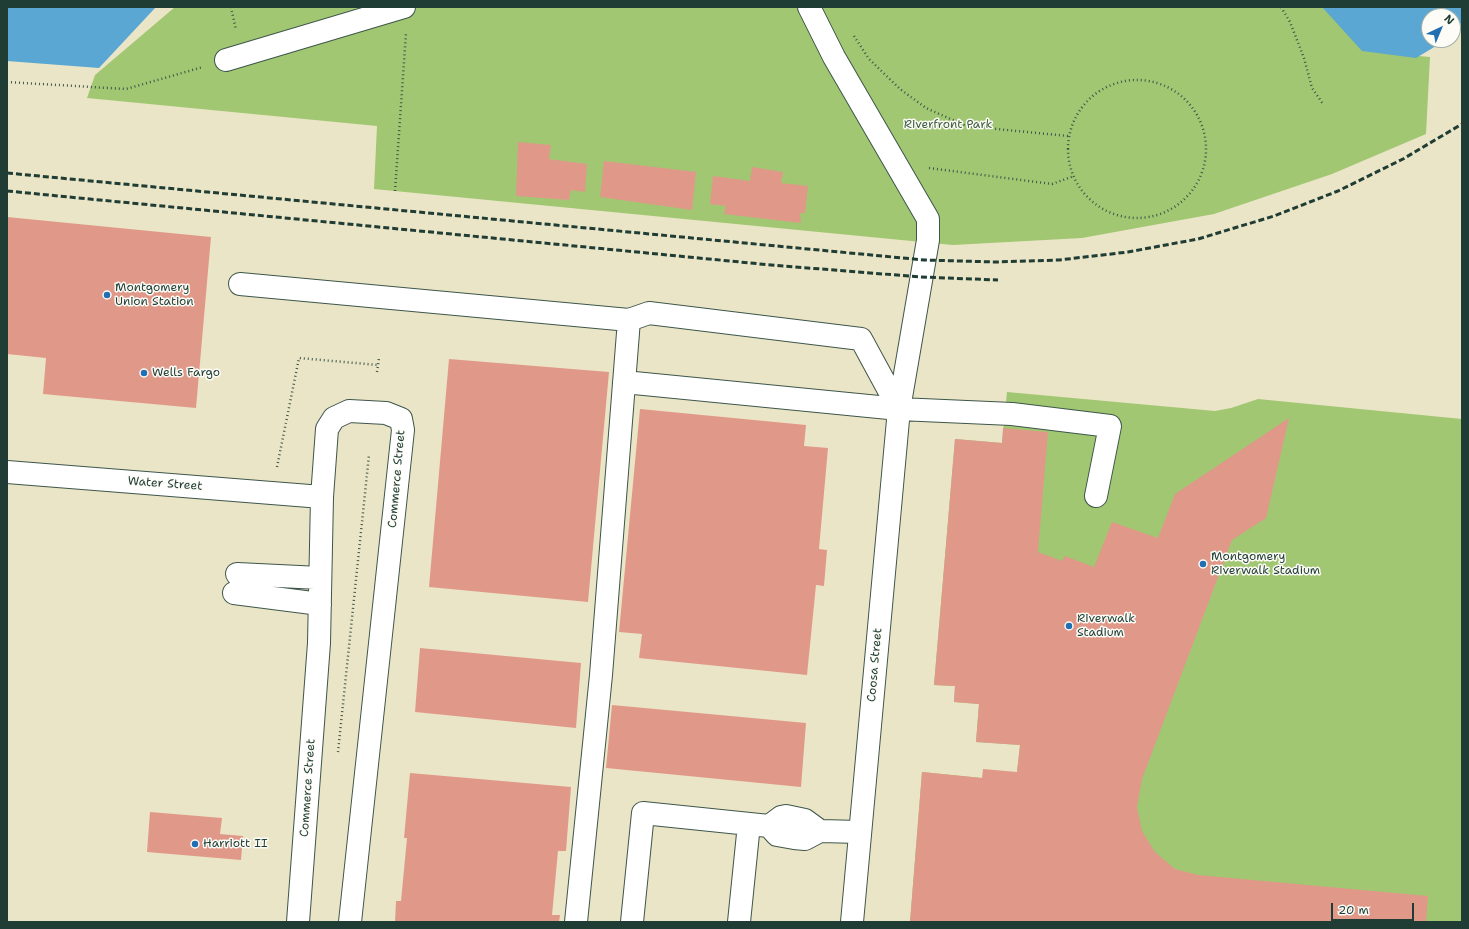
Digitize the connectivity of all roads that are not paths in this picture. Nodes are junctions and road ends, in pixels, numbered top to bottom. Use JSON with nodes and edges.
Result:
{"nodes":[{"id":1,"x":809,"y":7,"type":"edge"},
{"id":2,"x":405,"y":17,"type":"edge"},
{"id":3,"x":226,"y":60,"type":"road end"},
{"id":4,"x":240,"y":284,"type":"dead end"},
{"id":5,"x":629,"y":320,"type":"junction"},
{"id":6,"x":624,"y":382,"type":"junction"},
{"id":7,"x":899,"y":409,"type":"junction"},
{"id":8,"x":7,"y":472,"type":"edge"},
{"id":9,"x":1096,"y":496,"type":"dead end"},
{"id":10,"x":322,"y":497,"type":"junction"},
{"id":11,"x":320,"y":578,"type":"junction"},
{"id":12,"x":320,"y":604,"type":"junction"},
{"id":13,"x":759,"y":825,"type":"junction"},
{"id":14,"x":860,"y":832,"type":"junction"},
{"id":15,"x":298,"y":922,"type":"edge"},
{"id":16,"x":350,"y":922,"type":"edge"},
{"id":17,"x":576,"y":922,"type":"edge"},
{"id":18,"x":632,"y":922,"type":"edge"},
{"id":19,"x":739,"y":922,"type":"edge"},
{"id":20,"x":852,"y":922,"type":"edge"}],
"edges":[{"from":1,"to":7,"type":"street","name":"Coosa Street"},
{"from":2,"to":3,"type":"street"},
{"from":4,"to":5,"type":"street"},
{"from":5,"to":6,"type":"street"},
{"from":5,"to":7,"type":"street"},
{"from":6,"to":7,"type":"street"},
{"from":6,"to":17,"type":"street"},
{"from":7,"to":9,"type":"street"},
{"from":7,"to":14,"type":"street","name":"Coosa Street"},
{"from":8,"to":10,"type":"street","name":"Water Street"},
{"from":10,"to":11,"type":"street","name":"Commerce Street"},
{"from":10,"to":16,"type":"street","name":"Commerce Street"},
{"from":11,"to":12,"type":"street","name":"Commerce Street"},
{"from":11,"to":12,"type":"street"},
{"from":12,"to":15,"type":"street","name":"Commerce Street"},
{"from":13,"to":14,"type":"street"},
{"from":13,"to":18,"type":"street"},
{"from":13,"to":19,"type":"street"},
{"from":14,"to":20,"type":"street","name":"Coosa Street"}]}
